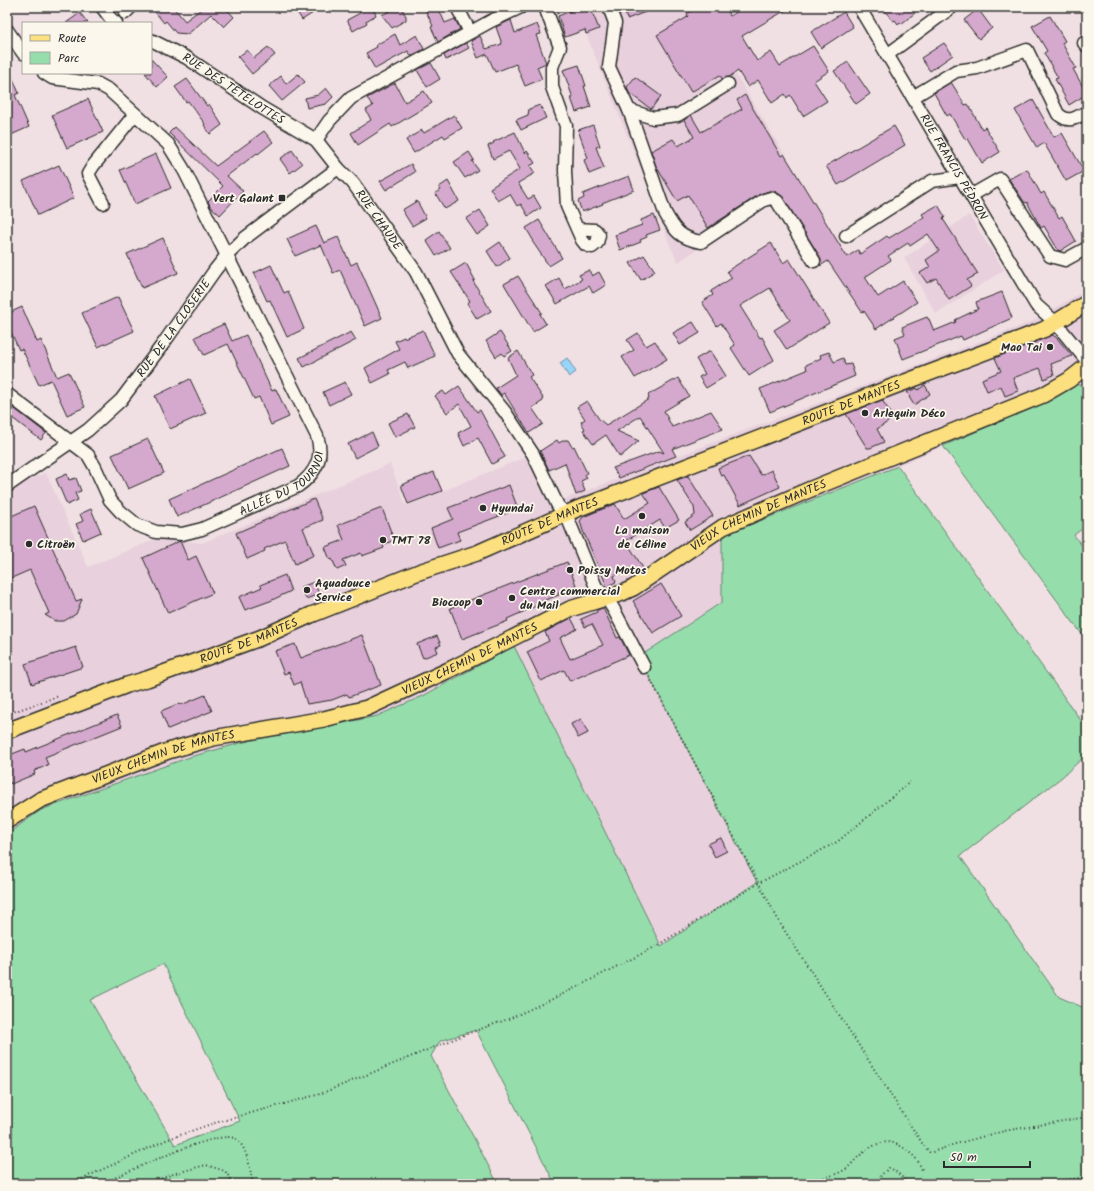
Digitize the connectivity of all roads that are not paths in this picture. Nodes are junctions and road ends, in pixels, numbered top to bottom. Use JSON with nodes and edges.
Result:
{"nodes":[{"id":1,"x":102,"y":7,"type":"edge"},
{"id":2,"x":457,"y":7,"type":"edge"},
{"id":3,"x":520,"y":7,"type":"edge"},
{"id":4,"x":545,"y":7,"type":"edge"},
{"id":5,"x":609,"y":7,"type":"edge"},
{"id":6,"x":859,"y":7,"type":"edge"},
{"id":7,"x":952,"y":7,"type":"edge"},
{"id":8,"x":115,"y":22,"type":"edge"},
{"id":9,"x":7,"y":30,"type":"edge"},
{"id":10,"x":470,"y":32,"type":"junction"},
{"id":11,"x":152,"y":40,"type":"edge"},
{"id":12,"x":22,"y":52,"type":"edge"},
{"id":13,"x":887,"y":55,"type":"junction"},
{"id":14,"x":46,"y":74,"type":"edge"},
{"id":15,"x":728,"y":84,"type":"dead end"},
{"id":16,"x":913,"y":97,"type":"junction"},
{"id":17,"x":629,"y":110,"type":"junction"},
{"id":18,"x":1087,"y":112,"type":"edge"},
{"id":19,"x":136,"y":114,"type":"junction"},
{"id":20,"x":316,"y":140,"type":"junction"},
{"id":21,"x":338,"y":168,"type":"junction"},
{"id":22,"x":960,"y":177,"type":"junction"},
{"id":23,"x":972,"y":195,"type":"junction"},
{"id":24,"x":103,"y":203,"type":"dead end"},
{"id":25,"x":577,"y":229,"type":"dead end"},
{"id":26,"x":846,"y":236,"type":"dead end"},
{"id":27,"x":1087,"y":248,"type":"edge"},
{"id":28,"x":227,"y":256,"type":"junction"},
{"id":29,"x":814,"y":261,"type":"dead end"},
{"id":30,"x":1087,"y":303,"type":"edge"},
{"id":31,"x":1055,"y":322,"type":"junction"},
{"id":32,"x":1087,"y":361,"type":"edge"},
{"id":33,"x":1087,"y":366,"type":"edge"},
{"id":34,"x":7,"y":394,"type":"edge"},
{"id":35,"x":71,"y":441,"type":"junction"},
{"id":36,"x":7,"y":486,"type":"edge"},
{"id":37,"x":566,"y":514,"type":"junction"},
{"id":38,"x":606,"y":597,"type":"junction"},
{"id":39,"x":644,"y":667,"type":"road end"},
{"id":40,"x":7,"y":730,"type":"edge"},
{"id":41,"x":7,"y":821,"type":"edge"}],
"edges":[{"from":1,"to":8,"type":"street"},
{"from":2,"to":10,"type":"street"},
{"from":3,"to":10,"type":"street"},
{"from":4,"to":25,"type":"street"},
{"from":5,"to":17,"type":"street"},
{"from":6,"to":13,"type":"street","name":"RUE FRANCIS PÉDRON"},
{"from":7,"to":13,"type":"street"},
{"from":9,"to":12,"type":"street"},
{"from":10,"to":20,"type":"street"},
{"from":11,"to":20,"type":"street","name":"RUE DES TÊTELOTTES"},
{"from":13,"to":16,"type":"street","name":"RUE FRANCIS PÉDRON"},
{"from":14,"to":19,"type":"street","name":"ALLÉE DU TOURNOI"},
{"from":15,"to":17,"type":"street"},
{"from":16,"to":18,"type":"street"},
{"from":16,"to":22,"type":"street","name":"RUE FRANCIS PÉDRON"},
{"from":17,"to":29,"type":"street"},
{"from":19,"to":24,"type":"street"},
{"from":19,"to":28,"type":"street","name":"ALLÉE DU TOURNOI"},
{"from":20,"to":21,"type":"street","name":"RUE CHAUDE"},
{"from":21,"to":28,"type":"street","name":"RUE DE LA CLOSERIE"},
{"from":21,"to":37,"type":"street","name":"RUE CHAUDE"},
{"from":22,"to":23,"type":"street","name":"RUE FRANCIS PÉDRON"},
{"from":22,"to":26,"type":"street"},
{"from":23,"to":27,"type":"street"},
{"from":23,"to":31,"type":"street","name":"RUE FRANCIS PÉDRON"},
{"from":28,"to":35,"type":"street","name":"RUE DE LA CLOSERIE"},
{"from":28,"to":35,"type":"street","name":"ALLÉE DU TOURNOI"},
{"from":30,"to":31,"type":"main road","name":"ROUTE DE MANTES"},
{"from":31,"to":32,"type":"street","name":"RUE FRANCIS PÉDRON"},
{"from":31,"to":37,"type":"main road","name":"ROUTE DE MANTES"},
{"from":33,"to":38,"type":"main road","name":"VIEUX CHEMIN DE MANTES"},
{"from":34,"to":35,"type":"street","name":"ALLÉE DU TOURNOI"},
{"from":35,"to":36,"type":"street","name":"RUE DE LA CLOSERIE"},
{"from":37,"to":38,"type":"street","name":"RUE CHAUDE"},
{"from":37,"to":40,"type":"main road","name":"ROUTE DE MANTES"},
{"from":38,"to":39,"type":"street","name":"RUE CHAUDE"},
{"from":38,"to":41,"type":"main road","name":"VIEUX CHEMIN DE MANTES"}]}
